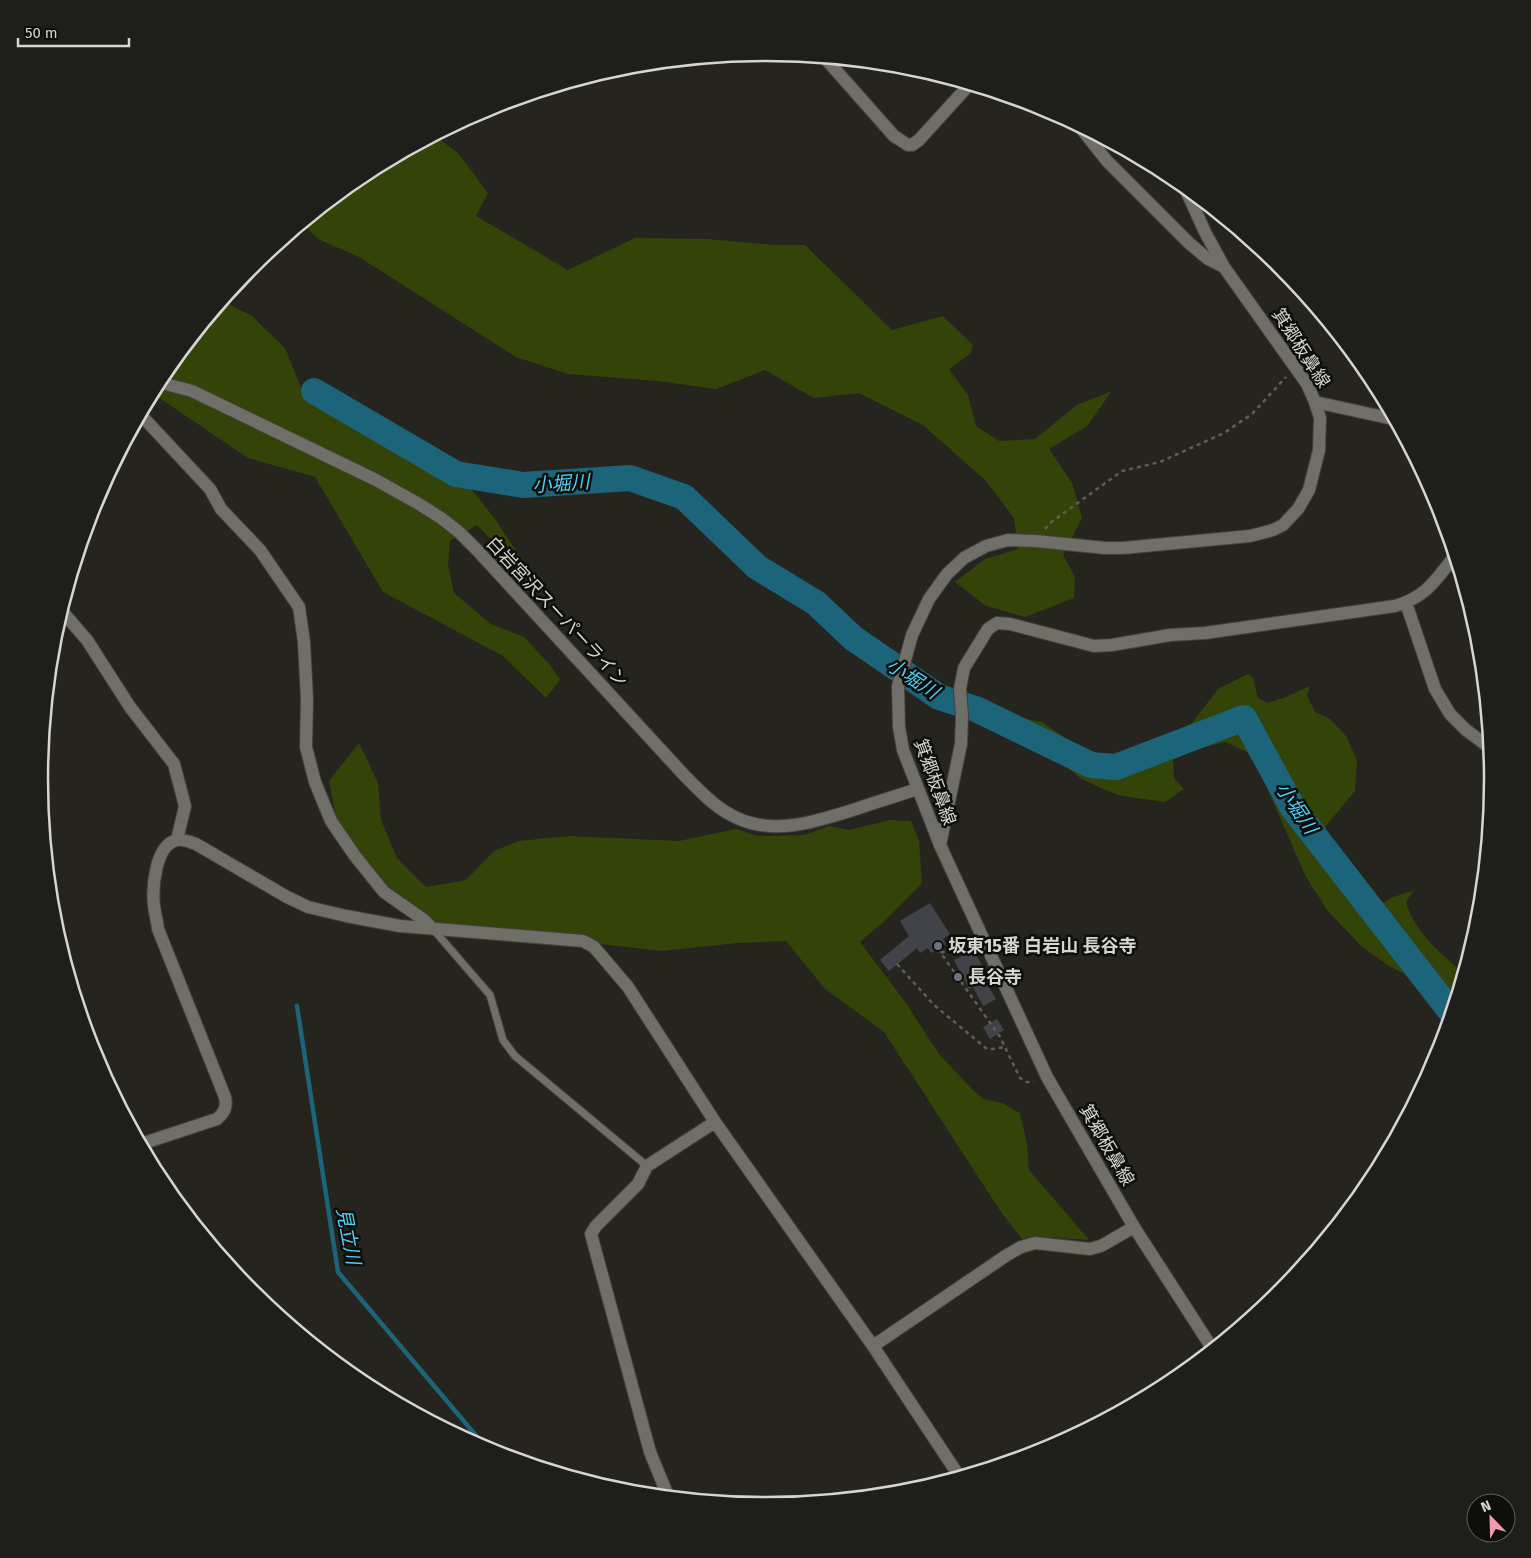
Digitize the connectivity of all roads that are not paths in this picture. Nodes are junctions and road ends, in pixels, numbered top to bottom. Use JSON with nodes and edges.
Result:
{"nodes":[{"id":1,"x":831,"y":65,"type":"edge"},
{"id":2,"x":965,"y":89,"type":"edge"},
{"id":3,"x":1089,"y":138,"type":"edge"},
{"id":4,"x":1191,"y":200,"type":"edge"},
{"id":5,"x":1224,"y":267,"type":"junction"},
{"id":6,"x":166,"y":384,"type":"edge"},
{"id":7,"x":1315,"y":402,"type":"junction"},
{"id":8,"x":1385,"y":417,"type":"edge"},
{"id":9,"x":145,"y":419,"type":"edge"},
{"id":10,"x":1450,"y":563,"type":"edge"},
{"id":11,"x":1406,"y":603,"type":"junction"},
{"id":12,"x":66,"y":616,"type":"edge"},
{"id":13,"x":1482,"y":742,"type":"edge"},
{"id":14,"x":917,"y":789,"type":"junction"},
{"id":15,"x":177,"y":840,"type":"junction"},
{"id":16,"x":940,"y":845,"type":"junction"},
{"id":17,"x":433,"y":929,"type":"junction"},
{"id":18,"x":715,"y":1122,"type":"junction"},
{"id":19,"x":147,"y":1142,"type":"edge"},
{"id":20,"x":647,"y":1166,"type":"junction"},
{"id":21,"x":1134,"y":1227,"type":"junction"},
{"id":22,"x":1209,"y":1344,"type":"edge"},
{"id":23,"x":873,"y":1346,"type":"junction"},
{"id":24,"x":956,"y":1471,"type":"edge"},
{"id":25,"x":666,"y":1490,"type":"edge"}],
"edges":[{"from":1,"to":2,"type":"street"},
{"from":3,"to":5,"type":"street"},
{"from":4,"to":5,"type":"street","name":"箕郷板鼻線"},
{"from":5,"to":7,"type":"street","name":"箕郷板鼻線"},
{"from":6,"to":14,"type":"street","name":"白岩宮沢スーパーライン"},
{"from":7,"to":8,"type":"street"},
{"from":7,"to":14,"type":"street","name":"箕郷板鼻線"},
{"from":9,"to":17,"type":"street"},
{"from":10,"to":11,"type":"street"},
{"from":11,"to":13,"type":"street"},
{"from":11,"to":16,"type":"street"},
{"from":12,"to":15,"type":"street"},
{"from":14,"to":16,"type":"street","name":"箕郷板鼻線"},
{"from":15,"to":17,"type":"street"},
{"from":15,"to":19,"type":"street"},
{"from":16,"to":21,"type":"street","name":"箕郷板鼻線"},
{"from":17,"to":18,"type":"street"},
{"from":17,"to":20,"type":"lane"},
{"from":18,"to":20,"type":"street"},
{"from":18,"to":23,"type":"street"},
{"from":20,"to":25,"type":"street"},
{"from":21,"to":22,"type":"street","name":"箕郷板鼻線"},
{"from":21,"to":23,"type":"street"},
{"from":23,"to":24,"type":"street"}]}
